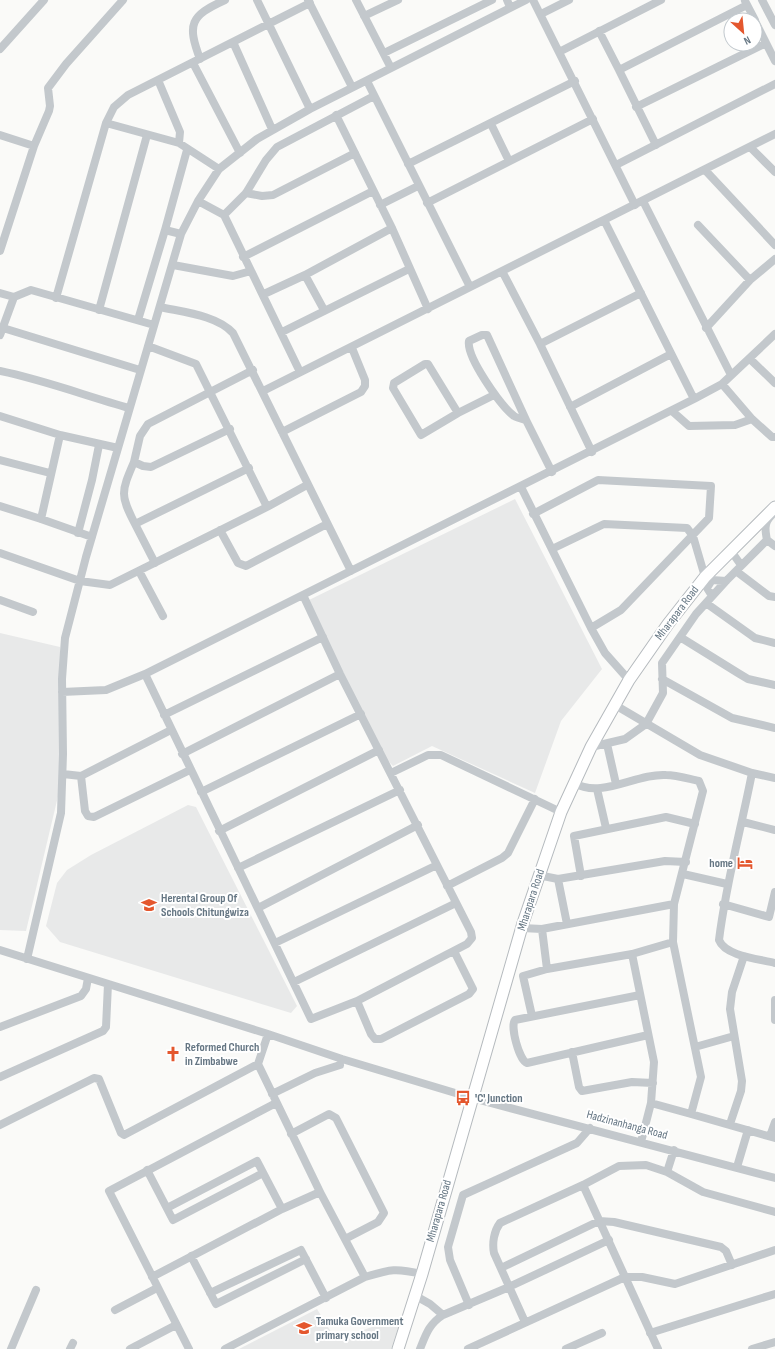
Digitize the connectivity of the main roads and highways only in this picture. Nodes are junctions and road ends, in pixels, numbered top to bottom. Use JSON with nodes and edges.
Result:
{"nodes":[{"id":1,"x":775,"y":507,"type":"edge"},
{"id":2,"x":398,"y":1349,"type":"edge"}],
"edges":[{"from":1,"to":2,"type":"main road","name":"Mharapara Road"}]}
